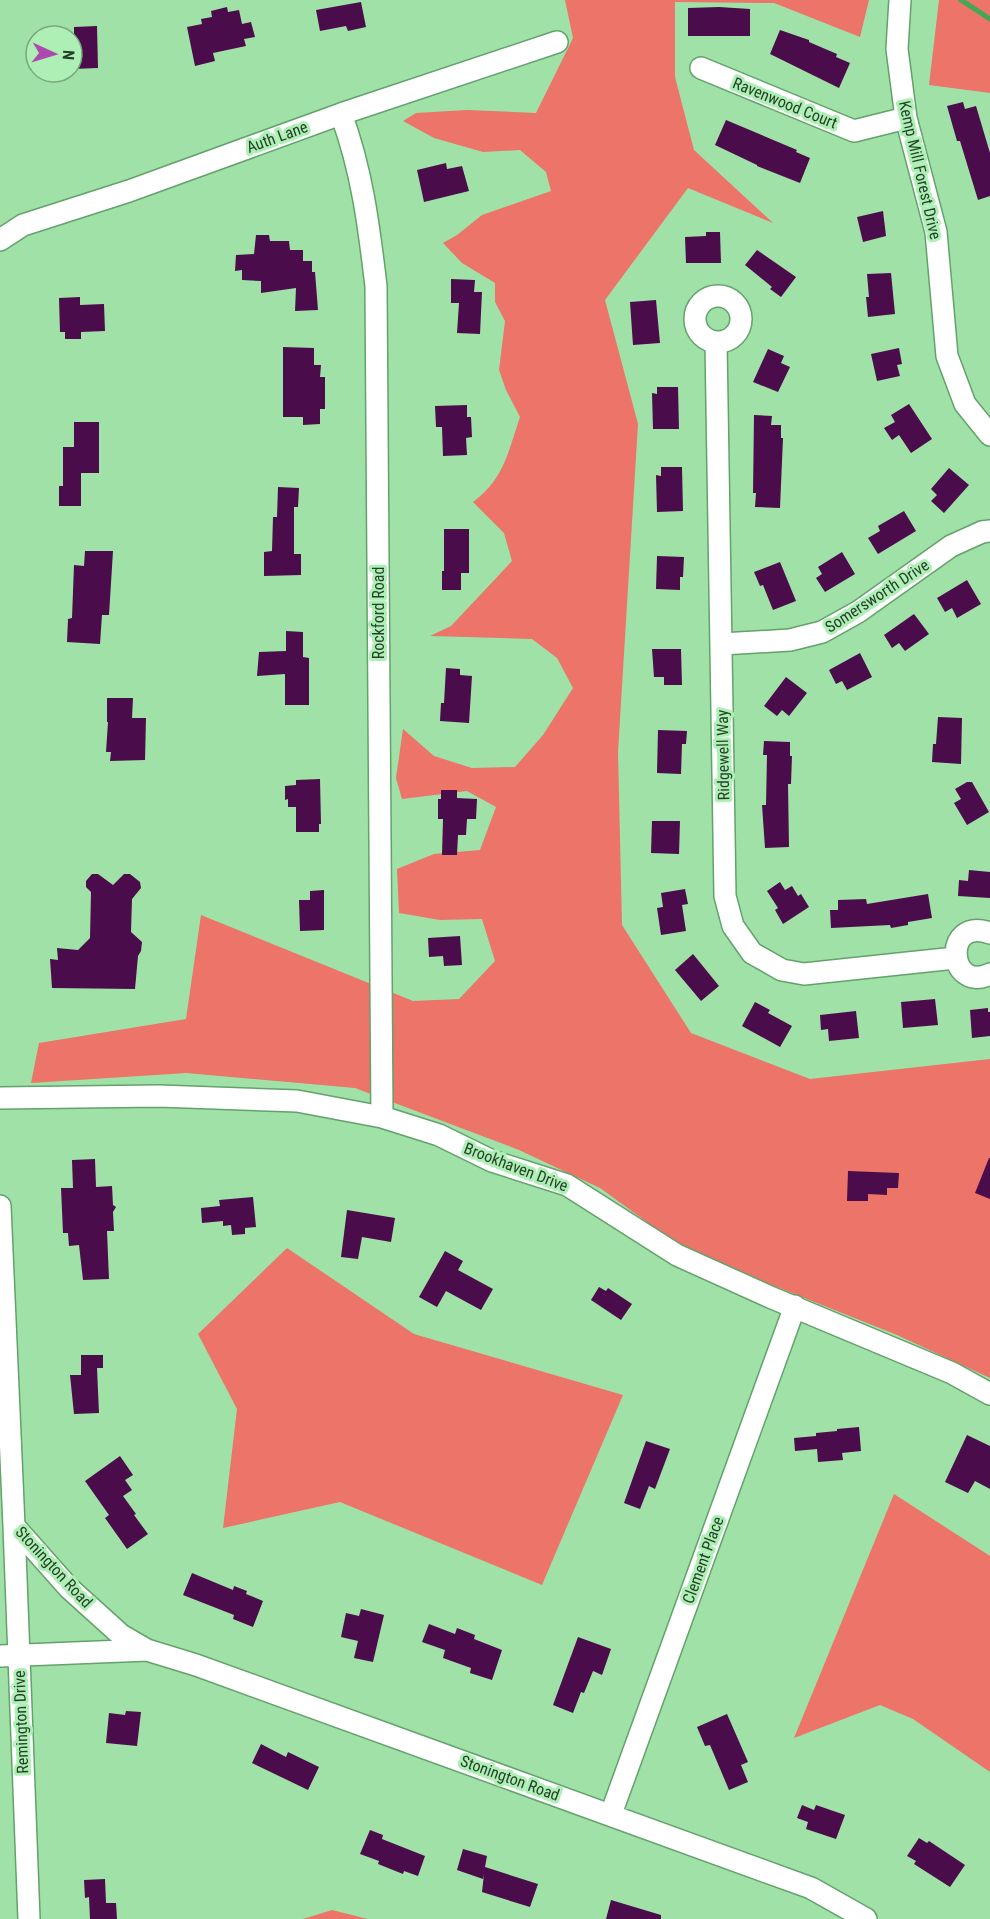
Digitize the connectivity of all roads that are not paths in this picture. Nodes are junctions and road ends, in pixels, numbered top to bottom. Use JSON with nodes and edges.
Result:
{"nodes":[{"id":1,"x":900,"y":0,"type":"edge"},
{"id":2,"x":556,"y":42,"type":"dead end"},
{"id":3,"x":701,"y":68,"type":"dead end"},
{"id":4,"x":341,"y":114,"type":"junction"},
{"id":5,"x":906,"y":117,"type":"junction"},
{"id":6,"x":0,"y":240,"type":"edge"},
{"id":7,"x":716,"y":342,"type":"dead end"},
{"id":8,"x":990,"y":435,"type":"edge"},
{"id":9,"x":990,"y":531,"type":"edge"},
{"id":10,"x":722,"y":644,"type":"junction"},
{"id":11,"x":990,"y":933,"type":"edge"},
{"id":12,"x":955,"y":958,"type":"junction"},
{"id":13,"x":990,"y":974,"type":"edge"},
{"id":14,"x":0,"y":1098,"type":"edge"},
{"id":15,"x":382,"y":1117,"type":"junction"},
{"id":16,"x":0,"y":1206,"type":"edge"},
{"id":17,"x":795,"y":1306,"type":"junction"},
{"id":18,"x":990,"y":1394,"type":"edge"},
{"id":19,"x":14,"y":1526,"type":"junction"},
{"id":20,"x":147,"y":1650,"type":"junction"},
{"id":21,"x":9,"y":1655,"type":"edge"},
{"id":22,"x":611,"y":1814,"type":"junction"},
{"id":23,"x":29,"y":1919,"type":"edge"},
{"id":24,"x":866,"y":1919,"type":"edge"}],
"edges":[{"from":1,"to":5,"type":"street","name":"Kemp Mill Forest Drive"},
{"from":2,"to":4,"type":"street","name":"Auth Lane"},
{"from":3,"to":5,"type":"street","name":"Ravenwood Court"},
{"from":4,"to":6,"type":"street","name":"Auth Lane"},
{"from":4,"to":15,"type":"street","name":"Rockford Road"},
{"from":5,"to":8,"type":"street","name":"Kemp Mill Forest Drive"},
{"from":7,"to":10,"type":"street","name":"Ridgewell Way"},
{"from":9,"to":10,"type":"street","name":"Somersworth Drive"},
{"from":10,"to":12,"type":"street","name":"Ridgewell Way"},
{"from":11,"to":12,"type":"street"},
{"from":12,"to":13,"type":"street"},
{"from":14,"to":15,"type":"street","name":"Brookhaven Drive"},
{"from":15,"to":17,"type":"street","name":"Brookhaven Drive"},
{"from":16,"to":19,"type":"street","name":"Stonington Road"},
{"from":17,"to":18,"type":"street","name":"Brookhaven Drive"},
{"from":17,"to":22,"type":"street","name":"Clement Place"},
{"from":19,"to":20,"type":"street","name":"Stonington Road"},
{"from":19,"to":21,"type":"street","name":"Remington Drive"},
{"from":20,"to":21,"type":"street","name":"Stonington Road"},
{"from":20,"to":22,"type":"street","name":"Stonington Road"},
{"from":21,"to":23,"type":"street","name":"Remington Drive"},
{"from":22,"to":24,"type":"street","name":"Stonington Road"}]}
